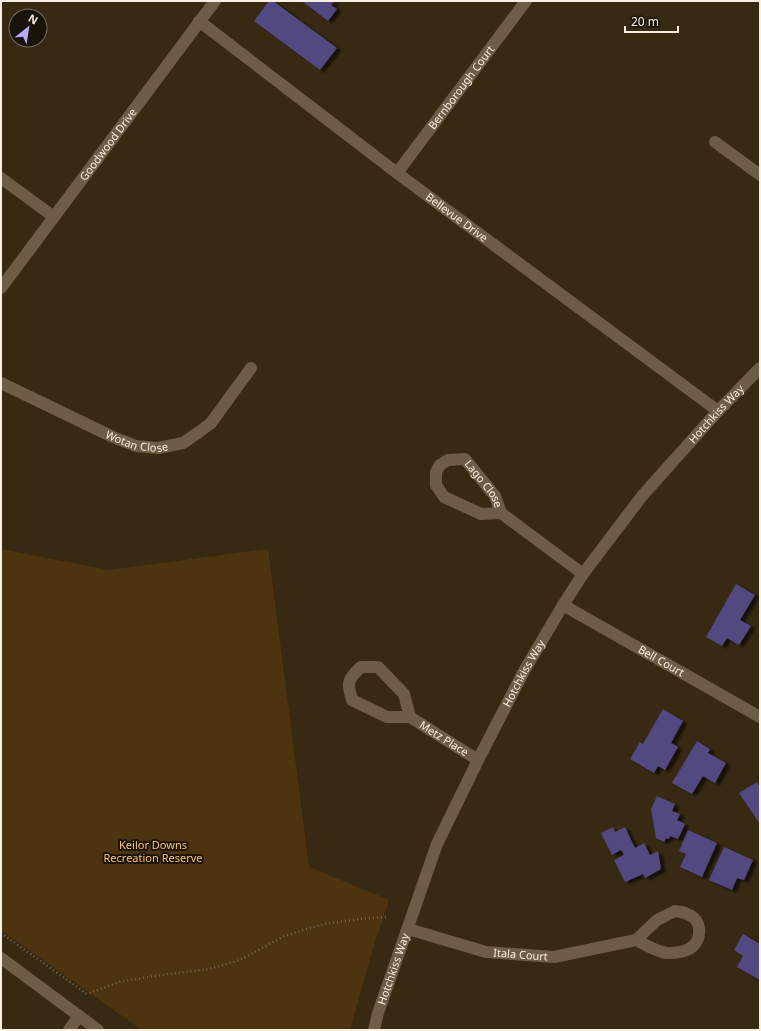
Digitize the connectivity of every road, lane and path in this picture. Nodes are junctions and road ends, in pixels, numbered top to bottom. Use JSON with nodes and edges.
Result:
{"nodes":[{"id":1,"x":214,"y":1,"type":"edge"},
{"id":2,"x":526,"y":1,"type":"edge"},
{"id":3,"x":199,"y":21,"type":"junction"},
{"id":4,"x":715,"y":142,"type":"dead end"},
{"id":5,"x":397,"y":173,"type":"junction"},
{"id":6,"x":760,"y":175,"type":"edge"},
{"id":7,"x":1,"y":178,"type":"edge"},
{"id":8,"x":54,"y":217,"type":"junction"},
{"id":9,"x":1,"y":288,"type":"edge"},
{"id":10,"x":251,"y":368,"type":"dead end"},
{"id":11,"x":760,"y":368,"type":"edge"},
{"id":12,"x":1,"y":383,"type":"edge"},
{"id":13,"x":718,"y":411,"type":"junction"},
{"id":14,"x":501,"y":513,"type":"junction"},
{"id":15,"x":583,"y":574,"type":"junction"},
{"id":16,"x":563,"y":605,"type":"junction"},
{"id":17,"x":410,"y":717,"type":"junction"},
{"id":18,"x":760,"y":717,"type":"edge"},
{"id":19,"x":478,"y":760,"type":"junction"},
{"id":20,"x":386,"y":917,"type":"dead end"},
{"id":21,"x":408,"y":929,"type":"junction"},
{"id":22,"x":1,"y":933,"type":"edge"},
{"id":23,"x":636,"y":940,"type":"junction"},
{"id":24,"x":1,"y":958,"type":"edge"},
{"id":25,"x":79,"y":1016,"type":"junction"},
{"id":26,"x":69,"y":1030,"type":"edge"},
{"id":27,"x":98,"y":1030,"type":"edge"},
{"id":28,"x":374,"y":1030,"type":"edge"}],
"edges":[{"from":1,"to":3,"type":"street","name":"Goodwood Drive"},
{"from":2,"to":5,"type":"street","name":"Bernborough Court"},
{"from":3,"to":5,"type":"street","name":"Bellevue Drive"},
{"from":3,"to":8,"type":"street","name":"Goodwood Drive"},
{"from":4,"to":6,"type":"street"},
{"from":5,"to":13,"type":"street","name":"Bellevue Drive"},
{"from":7,"to":8,"type":"street"},
{"from":8,"to":9,"type":"street","name":"Goodwood Drive"},
{"from":10,"to":12,"type":"street","name":"Wotan Close"},
{"from":11,"to":13,"type":"street","name":"Hotchkiss Way"},
{"from":13,"to":15,"type":"street","name":"Hotchkiss Way"},
{"from":14,"to":14,"type":"street","name":"Lago Close"},
{"from":14,"to":15,"type":"street","name":"Lago Close"},
{"from":15,"to":16,"type":"street","name":"Hotchkiss Way"},
{"from":16,"to":18,"type":"street","name":"Bell Court"},
{"from":16,"to":19,"type":"street","name":"Hotchkiss Way"},
{"from":17,"to":17,"type":"street","name":"Metz Place"},
{"from":17,"to":19,"type":"street","name":"Metz Place"},
{"from":19,"to":21,"type":"street","name":"Hotchkiss Way"},
{"from":20,"to":22,"type":"path"},
{"from":21,"to":23,"type":"street","name":"Itala Court"},
{"from":21,"to":28,"type":"street","name":"Hotchkiss Way"},
{"from":23,"to":23,"type":"street"},
{"from":24,"to":25,"type":"street"},
{"from":25,"to":26,"type":"street"},
{"from":25,"to":27,"type":"street"}]}
